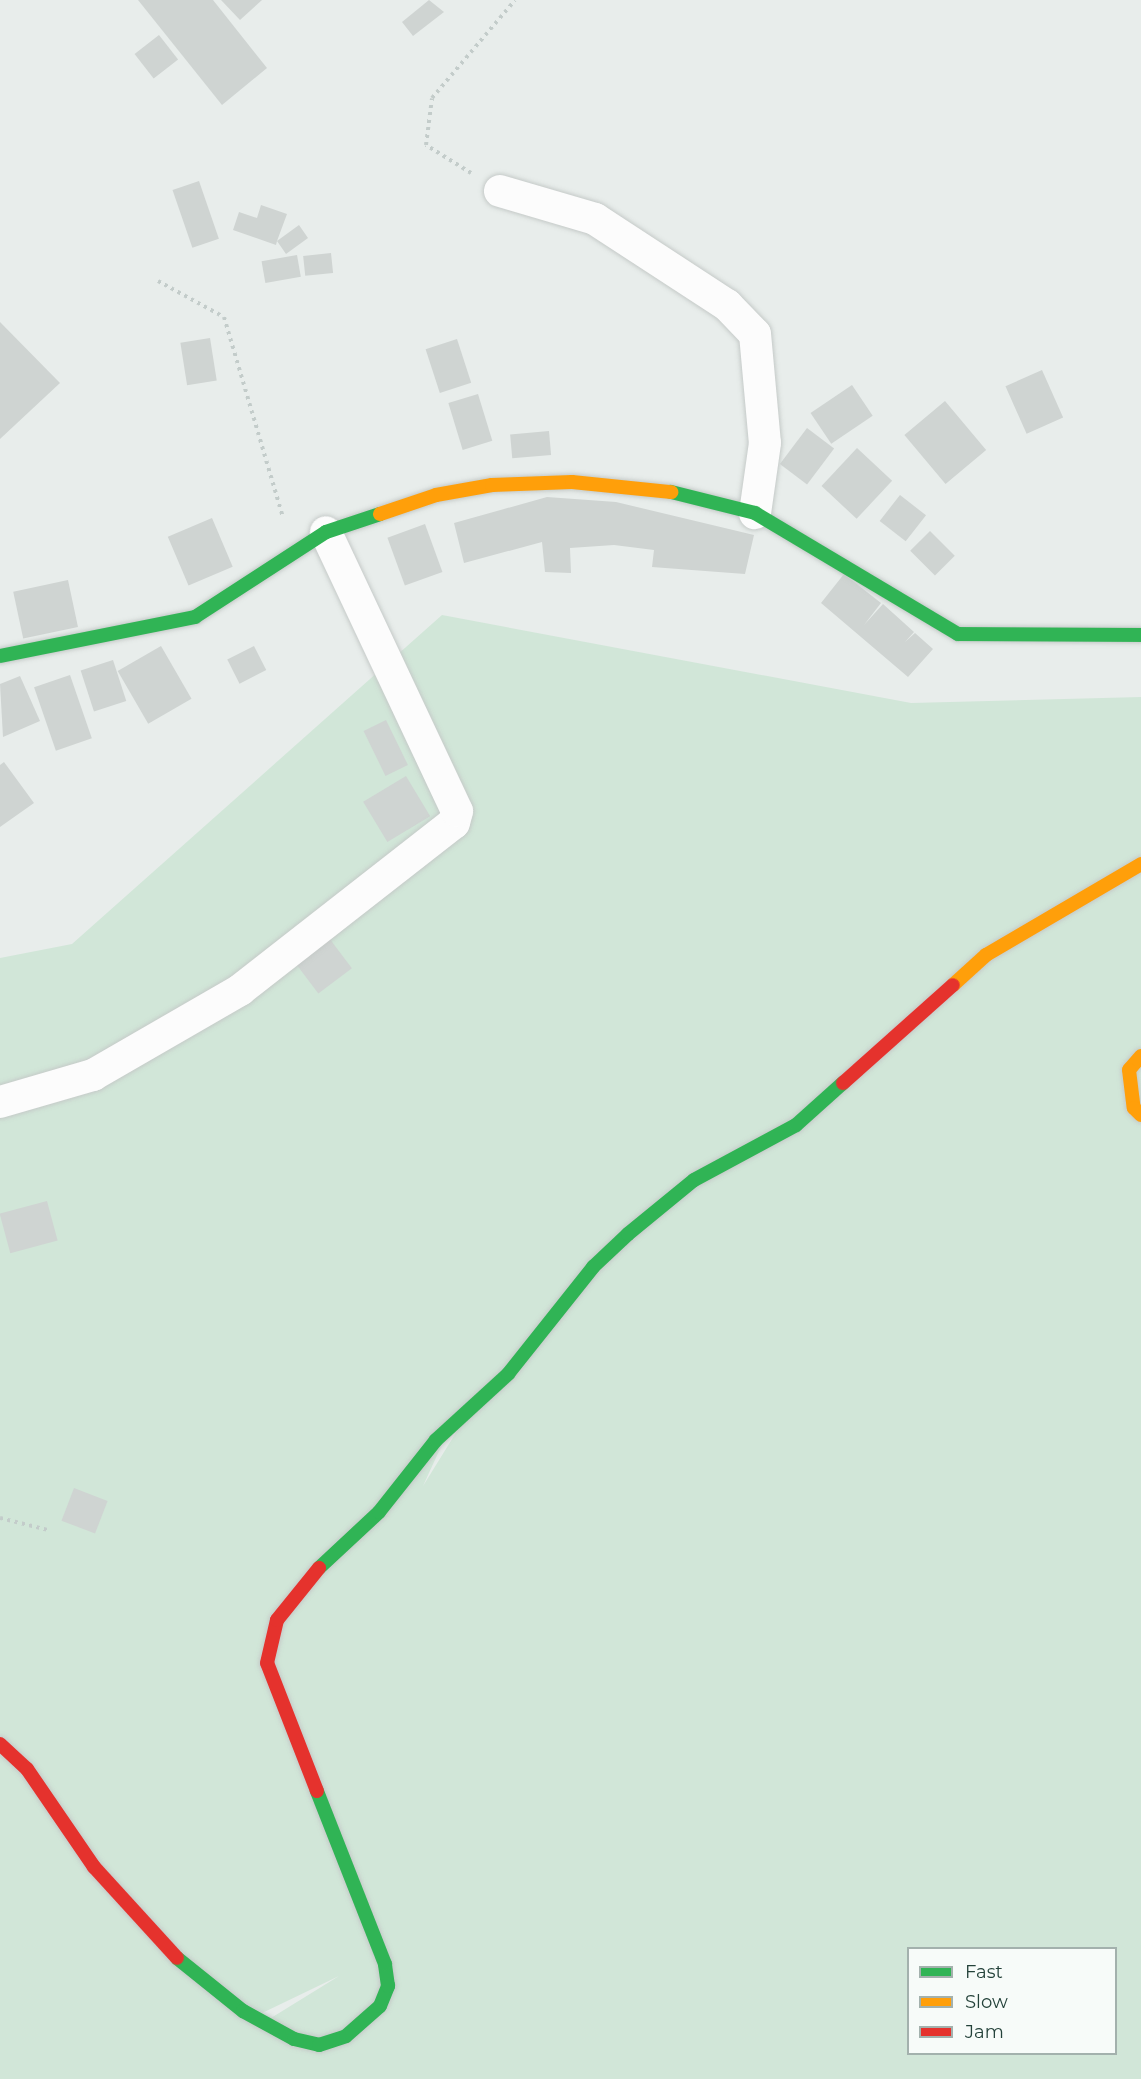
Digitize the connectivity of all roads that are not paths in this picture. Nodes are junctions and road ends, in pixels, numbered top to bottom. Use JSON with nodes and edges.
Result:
{"nodes":[{"id":1,"x":500,"y":191,"type":"road end"},
{"id":2,"x":755,"y":513,"type":"junction"},
{"id":3,"x":326,"y":532,"type":"junction"},
{"id":4,"x":1141,"y":635,"type":"edge"},
{"id":5,"x":0,"y":656,"type":"edge"},
{"id":6,"x":1141,"y":864,"type":"edge"},
{"id":7,"x":1141,"y":1056,"type":"edge"},
{"id":8,"x":0,"y":1102,"type":"edge"},
{"id":9,"x":1141,"y":1114,"type":"edge"},
{"id":10,"x":0,"y":1744,"type":"edge"}],
"edges":[{"from":1,"to":2,"type":"street"},
{"from":2,"to":3,"type":"street"},
{"from":2,"to":4,"type":"street"},
{"from":3,"to":5,"type":"street"},
{"from":3,"to":8,"type":"street"},
{"from":6,"to":10,"type":"street"},
{"from":7,"to":9,"type":"street"}]}
